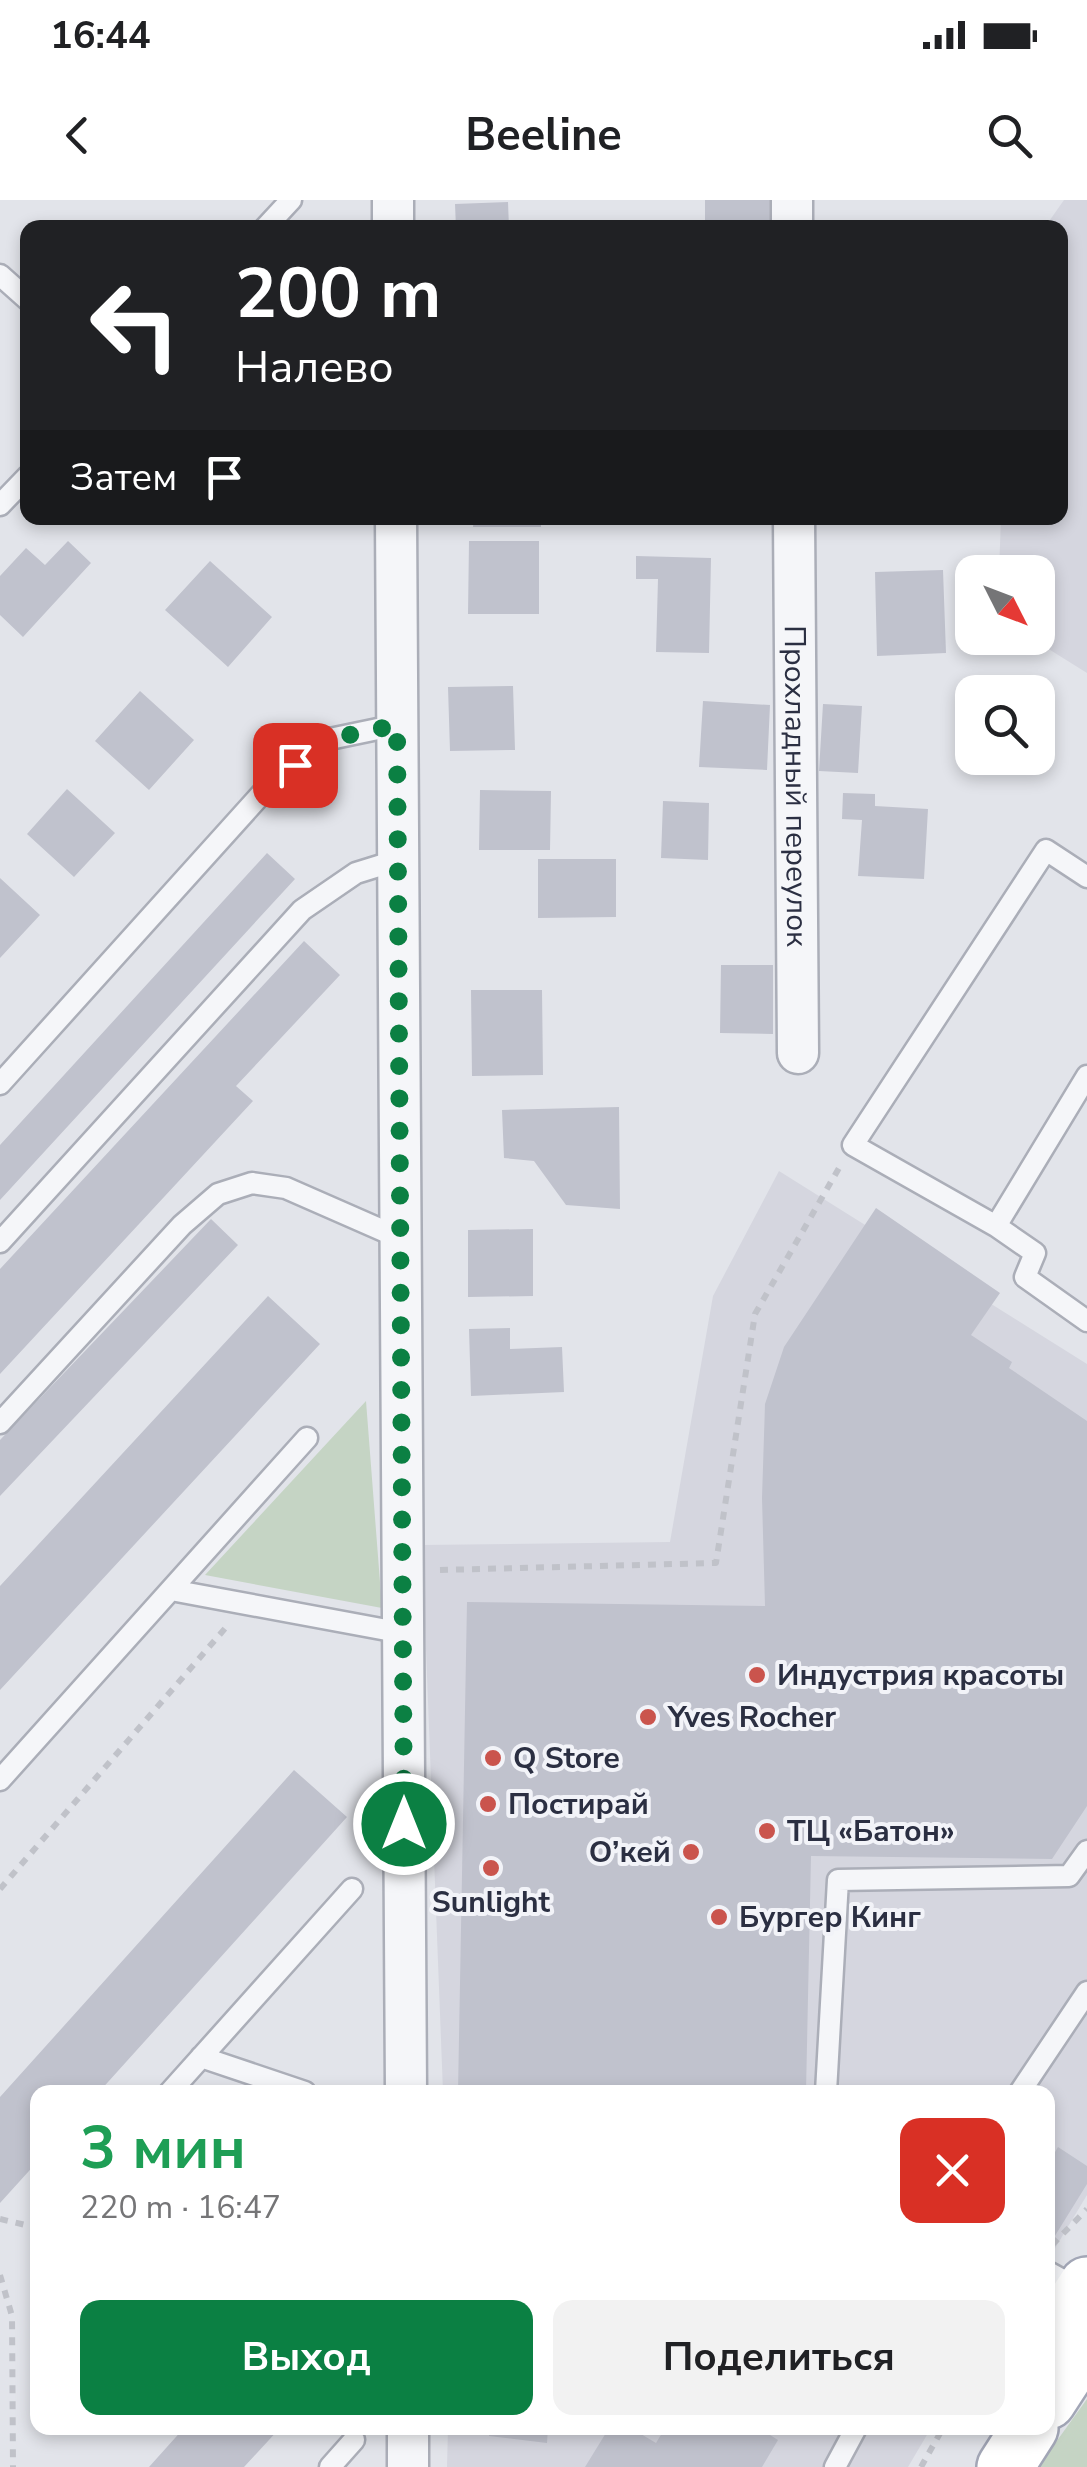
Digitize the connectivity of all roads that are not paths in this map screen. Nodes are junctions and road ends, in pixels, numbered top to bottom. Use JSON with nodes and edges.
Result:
{"nodes":[{"id":1,"x":0,"y":276,"type":"edge"},
{"id":2,"x":20,"y":293,"type":"edge"},
{"id":3,"x":20,"y":485,"type":"edge"},
{"id":4,"x":0,"y":506,"type":"edge"},
{"id":5,"x":396,"y":525,"type":"edge"},
{"id":6,"x":794,"y":525,"type":"edge"},
{"id":7,"x":397,"y":725,"type":"junction"},
{"id":8,"x":398,"y":860,"type":"junction"},
{"id":9,"x":1087,"y":877,"type":"edge"},
{"id":10,"x":798,"y":1053,"type":"dead end"},
{"id":11,"x":1087,"y":1076,"type":"edge"},
{"id":12,"x":0,"y":1084,"type":"edge"},
{"id":13,"x":996,"y":1226,"type":"junction"},
{"id":14,"x":400,"y":1238,"type":"junction"},
{"id":15,"x":0,"y":1242,"type":"edge"},
{"id":16,"x":1087,"y":1321,"type":"edge"},
{"id":17,"x":0,"y":1423,"type":"edge"},
{"id":18,"x":307,"y":1438,"type":"dead end"},
{"id":19,"x":171,"y":1590,"type":"junction"},
{"id":20,"x":403,"y":1633,"type":"junction"},
{"id":21,"x":0,"y":1780,"type":"edge"},
{"id":22,"x":1087,"y":1850,"type":"edge"},
{"id":23,"x":352,"y":1890,"type":"dead end"},
{"id":24,"x":1087,"y":1992,"type":"edge"},
{"id":25,"x":201,"y":2058,"type":"junction"},
{"id":26,"x":176,"y":2085,"type":"edge"},
{"id":27,"x":284,"y":2085,"type":"edge"},
{"id":28,"x":406,"y":2085,"type":"edge"},
{"id":29,"x":826,"y":2085,"type":"edge"},
{"id":30,"x":1025,"y":2085,"type":"edge"},
{"id":31,"x":1078,"y":2296,"type":"edge"},
{"id":32,"x":1055,"y":2334,"type":"edge"},
{"id":33,"x":1055,"y":2376,"type":"edge"},
{"id":34,"x":408,"y":2435,"type":"edge"},
{"id":35,"x":852,"y":2435,"type":"edge"},
{"id":36,"x":989,"y":2435,"type":"edge"},
{"id":37,"x":1026,"y":2435,"type":"edge"},
{"id":38,"x":354,"y":2440,"type":"dead end"},
{"id":39,"x":330,"y":2467,"type":"edge"},
{"id":40,"x":408,"y":2467,"type":"edge"},
{"id":41,"x":834,"y":2467,"type":"edge"},
{"id":42,"x":970,"y":2467,"type":"edge"},
{"id":43,"x":1005,"y":2467,"type":"edge"}],
"edges":[{"from":1,"to":2,"type":"lane"},
{"from":3,"to":4,"type":"lane"},
{"from":5,"to":7,"type":"street"},
{"from":6,"to":10,"type":"street","name":"Прохладный переулок"},
{"from":7,"to":8,"type":"street"},
{"from":7,"to":12,"type":"lane"},
{"from":8,"to":14,"type":"street"},
{"from":8,"to":15,"type":"lane"},
{"from":9,"to":13,"type":"lane"},
{"from":11,"to":13,"type":"lane"},
{"from":13,"to":16,"type":"lane"},
{"from":14,"to":17,"type":"lane"},
{"from":14,"to":20,"type":"street"},
{"from":18,"to":19,"type":"lane"},
{"from":19,"to":20,"type":"lane"},
{"from":19,"to":21,"type":"lane"},
{"from":20,"to":28,"type":"street"},
{"from":22,"to":29,"type":"lane"},
{"from":23,"to":25,"type":"lane"},
{"from":24,"to":30,"type":"lane"},
{"from":25,"to":26,"type":"lane"},
{"from":25,"to":27,"type":"lane"},
{"from":31,"to":32,"type":"main road"},
{"from":31,"to":33,"type":"main road"},
{"from":34,"to":40,"type":"street"},
{"from":35,"to":41,"type":"lane"},
{"from":36,"to":42,"type":"main road"},
{"from":37,"to":43,"type":"main road"},
{"from":38,"to":39,"type":"lane"}]}
